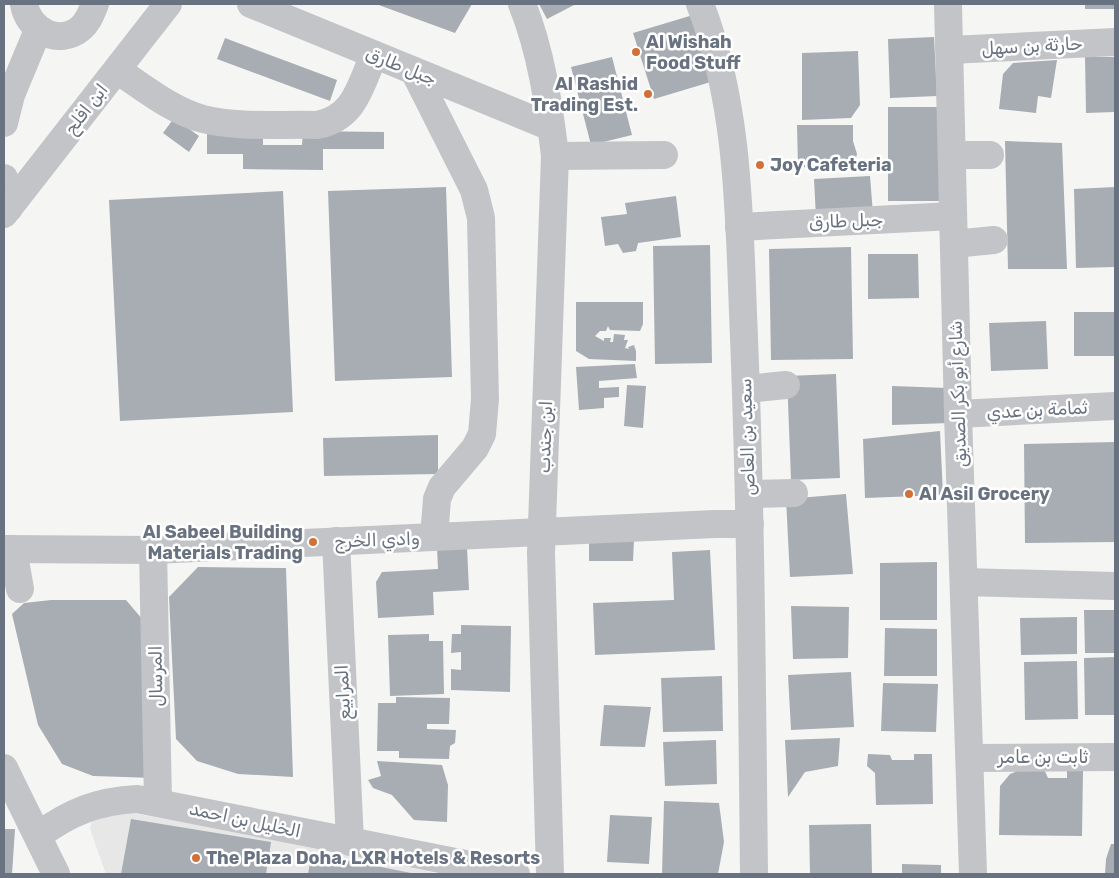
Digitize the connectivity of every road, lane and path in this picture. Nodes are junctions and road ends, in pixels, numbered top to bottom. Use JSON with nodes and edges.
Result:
{"nodes":[{"id":1,"x":24,"y":4,"type":"edge"},
{"id":2,"x":95,"y":4,"type":"edge"},
{"id":3,"x":168,"y":4,"type":"edge"},
{"id":4,"x":251,"y":4,"type":"edge"},
{"id":5,"x":522,"y":4,"type":"edge"},
{"id":6,"x":700,"y":4,"type":"edge"},
{"id":7,"x":948,"y":4,"type":"edge"},
{"id":8,"x":38,"y":30,"type":"junction"},
{"id":9,"x":1115,"y":42,"type":"edge"},
{"id":10,"x":950,"y":50,"type":"junction"},
{"id":11,"x":374,"y":55,"type":"junction"},
{"id":12,"x":117,"y":70,"type":"junction"},
{"id":13,"x":414,"y":71,"type":"junction"},
{"id":14,"x":4,"y":122,"type":"edge"},
{"id":15,"x":551,"y":127,"type":"junction"},
{"id":16,"x":664,"y":154,"type":"dead end"},
{"id":17,"x":952,"y":155,"type":"junction"},
{"id":18,"x":990,"y":155,"type":"dead end"},
{"id":19,"x":555,"y":156,"type":"junction"},
{"id":20,"x":4,"y":178,"type":"edge"},
{"id":21,"x":6,"y":211,"type":"edge"},
{"id":22,"x":953,"y":216,"type":"junction"},
{"id":23,"x":739,"y":227,"type":"junction"},
{"id":24,"x":994,"y":240,"type":"dead end"},
{"id":25,"x":954,"y":244,"type":"junction"},
{"id":26,"x":786,"y":385,"type":"dead end"},
{"id":27,"x":746,"y":389,"type":"junction"},
{"id":28,"x":1115,"y":406,"type":"edge"},
{"id":29,"x":958,"y":414,"type":"junction"},
{"id":30,"x":794,"y":493,"type":"dead end"},
{"id":31,"x":749,"y":494,"type":"junction"},
{"id":32,"x":750,"y":524,"type":"junction"},
{"id":33,"x":541,"y":533,"type":"junction"},
{"id":34,"x":434,"y":537,"type":"junction"},
{"id":35,"x":336,"y":541,"type":"junction"},
{"id":36,"x":14,"y":549,"type":"edge"},
{"id":37,"x":153,"y":550,"type":"junction"},
{"id":38,"x":964,"y":582,"type":"junction"},
{"id":39,"x":1115,"y":586,"type":"edge"},
{"id":40,"x":25,"y":589,"type":"dead end"},
{"id":41,"x":1115,"y":757,"type":"edge"},
{"id":42,"x":970,"y":758,"type":"junction"},
{"id":43,"x":4,"y":768,"type":"edge"},
{"id":44,"x":158,"y":802,"type":"junction"},
{"id":45,"x":39,"y":835,"type":"junction"},
{"id":46,"x":350,"y":842,"type":"junction"},
{"id":47,"x":56,"y":874,"type":"edge"},
{"id":48,"x":516,"y":874,"type":"edge"},
{"id":49,"x":550,"y":874,"type":"edge"},
{"id":50,"x":754,"y":874,"type":"edge"},
{"id":51,"x":973,"y":874,"type":"edge"}],
"edges":[{"from":1,"to":8,"type":"street"},
{"from":2,"to":8,"type":"street"},
{"from":3,"to":12,"type":"street","name":"ابن افلح"},
{"from":4,"to":11,"type":"street","name":"جبل طارق"},
{"from":5,"to":15,"type":"street","name":"ابن جندب"},
{"from":6,"to":23,"type":"street","name":"سعيد بن العاص"},
{"from":7,"to":10,"type":"street","name":"شارع أبو بكر الصديق"},
{"from":8,"to":14,"type":"street"},
{"from":9,"to":10,"type":"street","name":"حارثة بن سهل"},
{"from":10,"to":17,"type":"street","name":"شارع أبو بكر الصديق"},
{"from":11,"to":12,"type":"street"},
{"from":11,"to":13,"type":"street","name":"جبل طارق"},
{"from":12,"to":21,"type":"street","name":"ابن افلح"},
{"from":13,"to":15,"type":"street","name":"جبل طارق"},
{"from":13,"to":34,"type":"street"},
{"from":15,"to":19,"type":"street","name":"ابن جندب"},
{"from":16,"to":19,"type":"street"},
{"from":17,"to":18,"type":"street"},
{"from":17,"to":22,"type":"street","name":"شارع أبو بكر الصديق"},
{"from":19,"to":33,"type":"street","name":"ابن جندب"},
{"from":20,"to":21,"type":"street"},
{"from":22,"to":23,"type":"street","name":"جبل طارق"},
{"from":22,"to":25,"type":"street","name":"شارع أبو بكر الصديق"},
{"from":23,"to":27,"type":"street","name":"سعيد بن العاص"},
{"from":24,"to":25,"type":"street"},
{"from":25,"to":29,"type":"street","name":"شارع أبو بكر الصديق"},
{"from":26,"to":27,"type":"street"},
{"from":27,"to":31,"type":"street","name":"سعيد بن العاص"},
{"from":28,"to":29,"type":"street","name":"ثمامة بن عدي"},
{"from":29,"to":38,"type":"street","name":"شارع أبو بكر الصديق"},
{"from":30,"to":31,"type":"street"},
{"from":31,"to":32,"type":"street","name":"سعيد بن العاص"},
{"from":32,"to":33,"type":"street","name":"وادي الخرج"},
{"from":32,"to":50,"type":"street","name":"سعيد بن العاص"},
{"from":33,"to":34,"type":"street","name":"وادي الخرج"},
{"from":33,"to":49,"type":"street","name":"ابن جندب"},
{"from":34,"to":35,"type":"street","name":"وادي الخرج"},
{"from":35,"to":37,"type":"street","name":"وادي الخرج"},
{"from":35,"to":46,"type":"street","name":"المرابيع"},
{"from":36,"to":37,"type":"street","name":"وادي الخرج"},
{"from":36,"to":40,"type":"street"},
{"from":37,"to":44,"type":"street","name":"المرسال"},
{"from":38,"to":39,"type":"street"},
{"from":38,"to":42,"type":"street","name":"شارع أبو بكر الصديق"},
{"from":41,"to":42,"type":"street","name":"ثابت بن عامر"},
{"from":42,"to":51,"type":"street","name":"شارع أبو بكر الصديق"},
{"from":43,"to":45,"type":"street"},
{"from":44,"to":45,"type":"street","name":"الخليل بن احمد"},
{"from":44,"to":46,"type":"street","name":"الخليل بن احمد"},
{"from":45,"to":47,"type":"street"},
{"from":46,"to":48,"type":"street","name":"الخليل بن احمد"}]}
